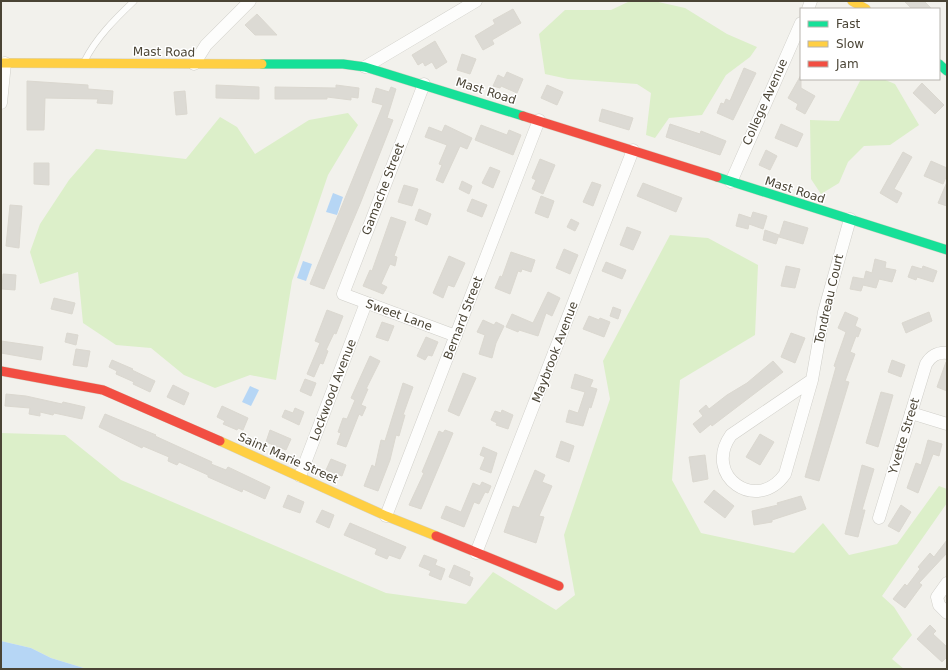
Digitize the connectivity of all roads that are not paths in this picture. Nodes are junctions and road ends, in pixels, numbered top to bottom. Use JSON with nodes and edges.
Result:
{"nodes":[{"id":1,"x":134,"y":1,"type":"edge"},
{"id":2,"x":250,"y":1,"type":"edge"},
{"id":3,"x":476,"y":1,"type":"edge"},
{"id":4,"x":852,"y":1,"type":"edge"},
{"id":5,"x":864,"y":8,"type":"edge"},
{"id":6,"x":800,"y":25,"type":"edge"},
{"id":7,"x":84,"y":62,"type":"junction"},
{"id":8,"x":3,"y":63,"type":"edge"},
{"id":9,"x":194,"y":64,"type":"junction"},
{"id":10,"x":366,"y":67,"type":"junction"},
{"id":11,"x":424,"y":84,"type":"junction"},
{"id":12,"x":1,"y":104,"type":"edge"},
{"id":13,"x":539,"y":120,"type":"junction"},
{"id":14,"x":633,"y":150,"type":"junction"},
{"id":15,"x":731,"y":182,"type":"junction"},
{"id":16,"x":850,"y":220,"type":"junction"},
{"id":17,"x":947,"y":250,"type":"edge"},
{"id":18,"x":343,"y":294,"type":"joint"},
{"id":19,"x":366,"y":303,"type":"junction"},
{"id":20,"x":456,"y":336,"type":"junction"},
{"id":21,"x":947,"y":353,"type":"edge"},
{"id":22,"x":1,"y":371,"type":"edge"},
{"id":23,"x":812,"y":380,"type":"junction"},
{"id":24,"x":911,"y":413,"type":"junction"},
{"id":25,"x":947,"y":424,"type":"edge"},
{"id":26,"x":300,"y":476,"type":"junction"},
{"id":27,"x":386,"y":516,"type":"junction"},
{"id":28,"x":879,"y":518,"type":"dead end"},
{"id":29,"x":476,"y":553,"type":"junction"},
{"id":30,"x":947,"y":583,"type":"edge"},
{"id":31,"x":559,"y":586,"type":"dead end"},
{"id":32,"x":947,"y":613,"type":"edge"}],
"edges":[{"from":1,"to":7,"type":"lane"},
{"from":2,"to":9,"type":"street"},
{"from":3,"to":10,"type":"street"},
{"from":4,"to":5,"type":"main road"},
{"from":6,"to":15,"type":"street","name":"College Avenue"},
{"from":7,"to":8,"type":"main road","name":"Mast Road"},
{"from":7,"to":9,"type":"main road","name":"Mast Road"},
{"from":8,"to":12,"type":"street"},
{"from":9,"to":10,"type":"main road","name":"Mast Road"},
{"from":10,"to":11,"type":"main road","name":"Mast Road"},
{"from":11,"to":13,"type":"main road","name":"Mast Road"},
{"from":11,"to":18,"type":"street","name":"Gamache Street"},
{"from":13,"to":14,"type":"main road","name":"Mast Road"},
{"from":13,"to":20,"type":"street","name":"Bernard Street"},
{"from":14,"to":15,"type":"main road","name":"Mast Road"},
{"from":14,"to":29,"type":"street","name":"Maybrook Avenue"},
{"from":15,"to":16,"type":"main road","name":"Mast Road"},
{"from":16,"to":17,"type":"main road","name":"Mast Road"},
{"from":16,"to":23,"type":"street","name":"Tondreau Court"},
{"from":18,"to":19,"type":"street","name":"Sweet Lane"},
{"from":19,"to":20,"type":"street","name":"Sweet Lane"},
{"from":19,"to":26,"type":"street","name":"Lockwood Avenue"},
{"from":20,"to":27,"type":"street","name":"Bernard Street"},
{"from":21,"to":24,"type":"street","name":"Yvette Street"},
{"from":22,"to":26,"type":"main road","name":"Saint Marie Street"},
{"from":23,"to":23,"type":"street","name":"Tondreau Court"},
{"from":24,"to":25,"type":"street"},
{"from":24,"to":28,"type":"street","name":"Yvette Street"},
{"from":26,"to":27,"type":"main road","name":"Saint Marie Street"},
{"from":27,"to":29,"type":"main road","name":"Saint Marie Street"},
{"from":29,"to":31,"type":"main road","name":"Saint Marie Street"},
{"from":30,"to":32,"type":"street"}]}
